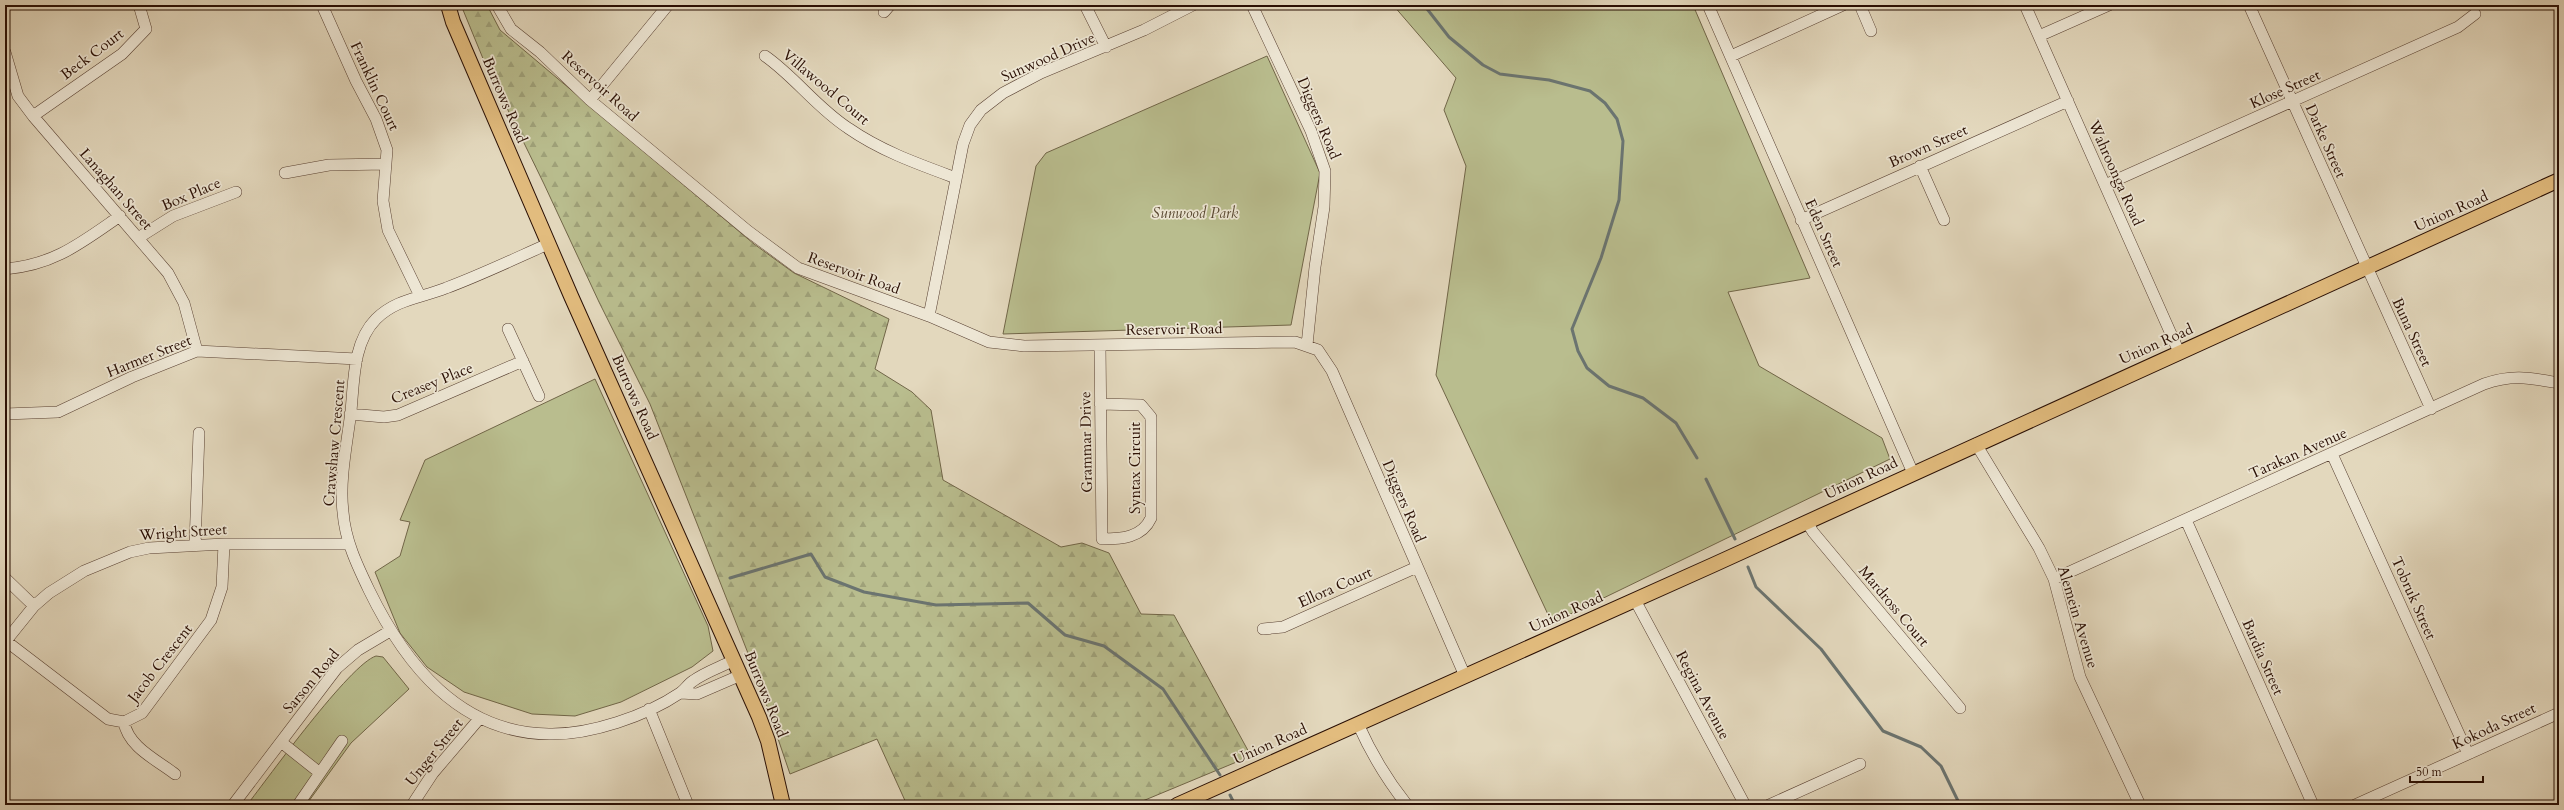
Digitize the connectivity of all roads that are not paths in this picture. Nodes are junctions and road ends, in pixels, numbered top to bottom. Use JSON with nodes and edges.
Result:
{"nodes":[{"id":1,"x":139,"y":5,"type":"edge"},
{"id":2,"x":322,"y":5,"type":"edge"},
{"id":3,"x":448,"y":5,"type":"edge"},
{"id":4,"x":497,"y":5,"type":"edge"},
{"id":5,"x":668,"y":5,"type":"edge"},
{"id":6,"x":1085,"y":5,"type":"edge"},
{"id":7,"x":1193,"y":5,"type":"edge"},
{"id":8,"x":1252,"y":5,"type":"edge"},
{"id":9,"x":1708,"y":5,"type":"edge"},
{"id":10,"x":1843,"y":5,"type":"edge"},
{"id":11,"x":1860,"y":5,"type":"edge"},
{"id":12,"x":2025,"y":5,"type":"edge"},
{"id":13,"x":2109,"y":5,"type":"edge"},
{"id":14,"x":2249,"y":5,"type":"edge"},
{"id":15,"x":2475,"y":14,"type":"dead end"},
{"id":16,"x":1871,"y":31,"type":"dead end"},
{"id":17,"x":2039,"y":36,"type":"junction"},
{"id":18,"x":1106,"y":47,"type":"junction"},
{"id":19,"x":5,"y":52,"type":"edge"},
{"id":20,"x":765,"y":56,"type":"dead end"},
{"id":21,"x":1731,"y":56,"type":"junction"},
{"id":22,"x":590,"y":100,"type":"junction"},
{"id":23,"x":2068,"y":101,"type":"junction"},
{"id":24,"x":2292,"y":102,"type":"junction"},
{"id":25,"x":33,"y":116,"type":"junction"},
{"id":26,"x":386,"y":164,"type":"junction"},
{"id":27,"x":1920,"y":166,"type":"junction"},
{"id":28,"x":285,"y":173,"type":"dead end"},
{"id":29,"x":956,"y":178,"type":"junction"},
{"id":30,"x":2559,"y":180,"type":"edge"},
{"id":31,"x":2105,"y":186,"type":"junction"},
{"id":32,"x":236,"y":192,"type":"dead end"},
{"id":33,"x":120,"y":216,"type":"junction"},
{"id":34,"x":1801,"y":220,"type":"junction"},
{"id":35,"x":1944,"y":220,"type":"dead end"},
{"id":36,"x":138,"y":238,"type":"junction"},
{"id":37,"x":548,"y":244,"type":"junction"},
{"id":38,"x":2366,"y":268,"type":"junction"},
{"id":39,"x":5,"y":269,"type":"edge"},
{"id":40,"x":420,"y":296,"type":"junction"},
{"id":41,"x":929,"y":316,"type":"junction"},
{"id":42,"x":508,"y":330,"type":"dead end"},
{"id":43,"x":1295,"y":342,"type":"joint"},
{"id":44,"x":1100,"y":345,"type":"junction"},
{"id":45,"x":1307,"y":345,"type":"junction"},
{"id":46,"x":197,"y":351,"type":"junction"},
{"id":47,"x":2179,"y":352,"type":"junction"},
{"id":48,"x":357,"y":359,"type":"junction"},
{"id":49,"x":522,"y":361,"type":"junction"},
{"id":50,"x":2559,"y":383,"type":"edge"},
{"id":51,"x":539,"y":396,"type":"dead end"},
{"id":52,"x":1100,"y":404,"type":"junction"},
{"id":53,"x":2431,"y":409,"type":"junction"},
{"id":54,"x":5,"y":414,"type":"edge"},
{"id":55,"x":350,"y":414,"type":"junction"},
{"id":56,"x":199,"y":433,"type":"dead end"},
{"id":57,"x":1976,"y":444,"type":"junction"},
{"id":58,"x":2332,"y":454,"type":"junction"},
{"id":59,"x":1913,"y":473,"type":"junction"},
{"id":60,"x":2186,"y":520,"type":"junction"},
{"id":61,"x":1807,"y":522,"type":"junction"},
{"id":62,"x":1102,"y":539,"type":"joint"},
{"id":63,"x":224,"y":544,"type":"junction"},
{"id":64,"x":348,"y":544,"type":"junction"},
{"id":65,"x":195,"y":545,"type":"junction"},
{"id":66,"x":1417,"y":567,"type":"junction"},
{"id":67,"x":5,"y":578,"type":"edge"},
{"id":68,"x":2054,"y":579,"type":"junction"},
{"id":69,"x":1635,"y":600,"type":"junction"},
{"id":70,"x":34,"y":606,"type":"junction"},
{"id":71,"x":1263,"y":629,"type":"dead end"},
{"id":72,"x":390,"y":631,"type":"junction"},
{"id":73,"x":6,"y":641,"type":"edge"},
{"id":74,"x":734,"y":660,"type":"junction"},
{"id":75,"x":741,"y":675,"type":"junction"},
{"id":76,"x":1465,"y":676,"type":"junction"},
{"id":77,"x":681,"y":693,"type":"junction"},
{"id":78,"x":1960,"y":708,"type":"dead end"},
{"id":79,"x":649,"y":709,"type":"junction"},
{"id":80,"x":2559,"y":713,"type":"edge"},
{"id":81,"x":479,"y":719,"type":"junction"},
{"id":82,"x":124,"y":722,"type":"junction"},
{"id":83,"x":1358,"y":724,"type":"junction"},
{"id":84,"x":342,"y":741,"type":"dead end"},
{"id":85,"x":281,"y":742,"type":"junction"},
{"id":86,"x":2468,"y":754,"type":"junction"},
{"id":87,"x":1860,"y":764,"type":"dead end"},
{"id":88,"x":320,"y":773,"type":"junction"},
{"id":89,"x":175,"y":774,"type":"dead end"},
{"id":90,"x":232,"y":805,"type":"edge"},
{"id":91,"x":298,"y":805,"type":"edge"},
{"id":92,"x":412,"y":805,"type":"edge"},
{"id":93,"x":688,"y":805,"type":"edge"},
{"id":94,"x":783,"y":805,"type":"edge"},
{"id":95,"x":1177,"y":805,"type":"edge"},
{"id":96,"x":1407,"y":805,"type":"edge"},
{"id":97,"x":1745,"y":805,"type":"edge"},
{"id":98,"x":1769,"y":805,"type":"edge"},
{"id":99,"x":2140,"y":805,"type":"edge"},
{"id":100,"x":2313,"y":805,"type":"edge"},
{"id":101,"x":2355,"y":805,"type":"edge"}],
"edges":[{"from":1,"to":25,"type":"street","name":"Beck Court"},
{"from":2,"to":26,"type":"street","name":"Franklin Court"},
{"from":3,"to":37,"type":"main road","name":"Burrows Road"},
{"from":4,"to":22,"type":"street","name":"Reservoir Road"},
{"from":5,"to":22,"type":"street"},
{"from":6,"to":18,"type":"street"},
{"from":7,"to":18,"type":"street","name":"Sunwood Drive"},
{"from":8,"to":45,"type":"street","name":"Diggers Road"},
{"from":9,"to":21,"type":"street","name":"Eden Street"},
{"from":10,"to":21,"type":"street"},
{"from":11,"to":16,"type":"street"},
{"from":12,"to":17,"type":"street","name":"Wahroonga Road"},
{"from":13,"to":17,"type":"street"},
{"from":14,"to":24,"type":"street","name":"Darke Street"},
{"from":15,"to":24,"type":"street","name":"Klose Street"},
{"from":17,"to":23,"type":"street","name":"Wahroonga Road"},
{"from":18,"to":29,"type":"street","name":"Sunwood Drive"},
{"from":19,"to":25,"type":"street","name":"Lanaghan Street"},
{"from":20,"to":29,"type":"street","name":"Villawood Court"},
{"from":21,"to":34,"type":"street","name":"Eden Street"},
{"from":22,"to":41,"type":"street","name":"Reservoir Road"},
{"from":23,"to":27,"type":"street","name":"Brown Street"},
{"from":23,"to":31,"type":"street","name":"Wahroonga Road"},
{"from":24,"to":31,"type":"street","name":"Klose Street"},
{"from":24,"to":38,"type":"street","name":"Darke Street"},
{"from":25,"to":33,"type":"street","name":"Lanaghan Street"},
{"from":26,"to":28,"type":"street"},
{"from":26,"to":40,"type":"street","name":"Franklin Court"},
{"from":27,"to":34,"type":"street","name":"Brown Street"},
{"from":27,"to":35,"type":"street"},
{"from":29,"to":41,"type":"street","name":"Sunwood Drive"},
{"from":30,"to":38,"type":"main road","name":"Union Road"},
{"from":31,"to":47,"type":"street","name":"Wahroonga Road"},
{"from":32,"to":36,"type":"street","name":"Box Place"},
{"from":33,"to":36,"type":"street","name":"Lanaghan Street"},
{"from":33,"to":39,"type":"street"},
{"from":34,"to":59,"type":"street","name":"Eden Street"},
{"from":36,"to":46,"type":"street","name":"Lanaghan Street"},
{"from":37,"to":40,"type":"street","name":"Crawshaw Crescent"},
{"from":37,"to":74,"type":"main road","name":"Burrows Road"},
{"from":38,"to":47,"type":"main road","name":"Union Road"},
{"from":38,"to":53,"type":"street","name":"Buna Street"},
{"from":40,"to":48,"type":"street","name":"Crawshaw Crescent"},
{"from":41,"to":44,"type":"street","name":"Reservoir Road"},
{"from":42,"to":49,"type":"street"},
{"from":43,"to":44,"type":"street","name":"Reservoir Road"},
{"from":43,"to":45,"type":"street","name":"Diggers Road"},
{"from":44,"to":52,"type":"street","name":"Grammar Drive"},
{"from":45,"to":66,"type":"street","name":"Diggers Road"},
{"from":46,"to":48,"type":"street","name":"Harmer Street"},
{"from":46,"to":54,"type":"street","name":"Harmer Street"},
{"from":47,"to":57,"type":"main road","name":"Union Road"},
{"from":48,"to":55,"type":"street","name":"Crawshaw Crescent"},
{"from":49,"to":51,"type":"street"},
{"from":49,"to":55,"type":"street","name":"Creasey Place"},
{"from":50,"to":53,"type":"street","name":"Tarakan Avenue"},
{"from":52,"to":62,"type":"street","name":"Grammar Drive"},
{"from":52,"to":62,"type":"street","name":"Syntax Circuit"},
{"from":53,"to":58,"type":"street","name":"Tarakan Avenue"},
{"from":55,"to":64,"type":"street","name":"Crawshaw Crescent"},
{"from":56,"to":65,"type":"street"},
{"from":57,"to":59,"type":"main road","name":"Union Road"},
{"from":57,"to":68,"type":"street","name":"Alemein Avenue"},
{"from":58,"to":60,"type":"street","name":"Tarakan Avenue"},
{"from":58,"to":86,"type":"street","name":"Tobruk Street"},
{"from":59,"to":61,"type":"main road","name":"Union Road"},
{"from":60,"to":68,"type":"street","name":"Tarakan Avenue"},
{"from":60,"to":100,"type":"street","name":"Bardia Street"},
{"from":61,"to":69,"type":"main road","name":"Union Road"},
{"from":61,"to":78,"type":"street","name":"Mardross Court"},
{"from":63,"to":64,"type":"street","name":"Wright Street"},
{"from":63,"to":65,"type":"street","name":"Wright Street"},
{"from":63,"to":82,"type":"street","name":"Jacob Crescent"},
{"from":64,"to":72,"type":"street","name":"Crawshaw Crescent"},
{"from":65,"to":70,"type":"street","name":"Wright Street"},
{"from":66,"to":71,"type":"street","name":"Ellora Court"},
{"from":66,"to":76,"type":"street","name":"Diggers Road"},
{"from":67,"to":70,"type":"street"},
{"from":68,"to":99,"type":"street","name":"Alemein Avenue"},
{"from":69,"to":76,"type":"main road","name":"Union Road"},
{"from":69,"to":97,"type":"street","name":"Regina Avenue"},
{"from":70,"to":73,"type":"street","name":"Wright Street"},
{"from":72,"to":81,"type":"street","name":"Crawshaw Crescent"},
{"from":72,"to":85,"type":"street","name":"Sarson Road"},
{"from":73,"to":82,"type":"street","name":"Jacob Crescent"},
{"from":74,"to":75,"type":"main road","name":"Burrows Road"},
{"from":74,"to":77,"type":"street","name":"Crawshaw Crescent"},
{"from":75,"to":77,"type":"street","name":"Crawshaw Crescent"},
{"from":75,"to":94,"type":"main road","name":"Burrows Road"},
{"from":76,"to":83,"type":"main road","name":"Union Road"},
{"from":77,"to":79,"type":"street","name":"Crawshaw Crescent"},
{"from":79,"to":81,"type":"street","name":"Crawshaw Crescent"},
{"from":79,"to":93,"type":"street"},
{"from":80,"to":86,"type":"street","name":"Kokoda Street"},
{"from":81,"to":92,"type":"street","name":"Unger Street"},
{"from":82,"to":89,"type":"street"},
{"from":83,"to":95,"type":"main road","name":"Union Road"},
{"from":83,"to":96,"type":"street"},
{"from":84,"to":88,"type":"street"},
{"from":85,"to":88,"type":"street"},
{"from":85,"to":90,"type":"street","name":"Sarson Road"},
{"from":86,"to":101,"type":"street","name":"Kokoda Street"},
{"from":87,"to":98,"type":"street"},
{"from":88,"to":91,"type":"street"}]}
